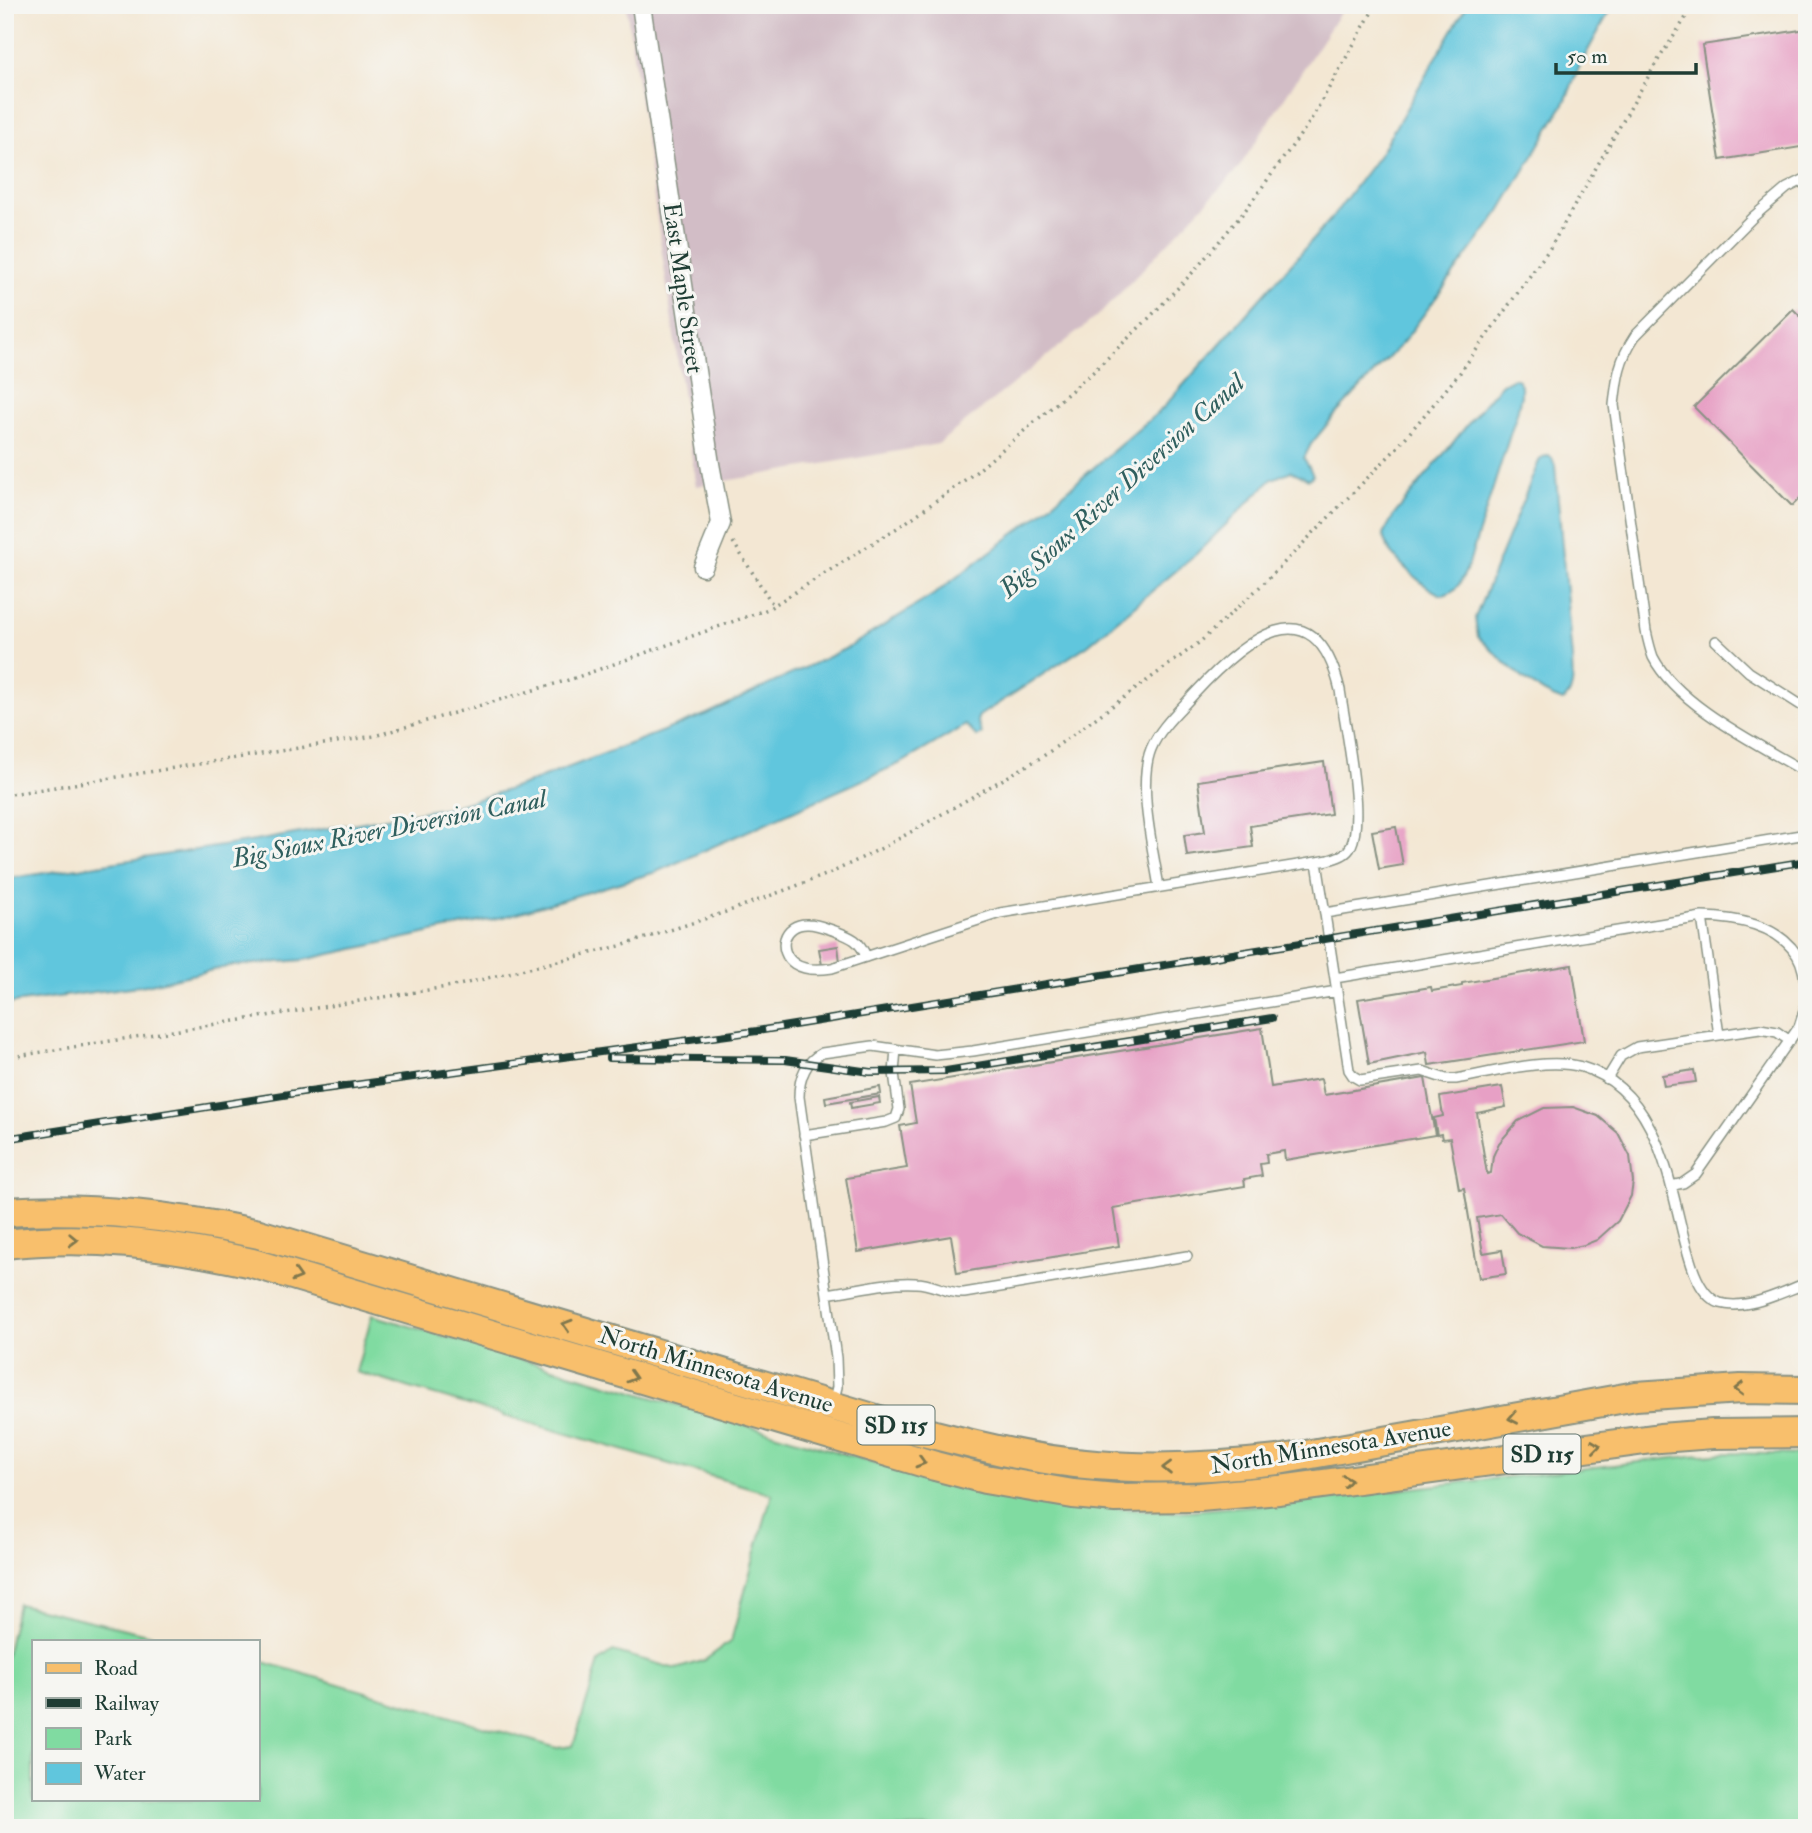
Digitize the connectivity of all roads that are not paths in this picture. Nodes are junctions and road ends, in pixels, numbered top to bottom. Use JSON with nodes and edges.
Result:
{"nodes":[{"id":1,"x":641,"y":5,"type":"edge"},
{"id":2,"x":1807,"y":178,"type":"edge"},
{"id":3,"x":703,"y":567,"type":"dead end"},
{"id":4,"x":1716,"y":641,"type":"dead end"},
{"id":5,"x":1807,"y":709,"type":"edge"},
{"id":6,"x":1807,"y":773,"type":"edge"},
{"id":7,"x":1807,"y":834,"type":"edge"},
{"id":8,"x":1317,"y":862,"type":"junction"},
{"id":9,"x":1159,"y":887,"type":"junction"},
{"id":10,"x":1325,"y":914,"type":"junction"},
{"id":11,"x":1702,"y":917,"type":"junction"},
{"id":12,"x":866,"y":957,"type":"junction"},
{"id":13,"x":1805,"y":974,"type":"edge"},
{"id":14,"x":1335,"y":978,"type":"junction"},
{"id":15,"x":1337,"y":991,"type":"junction"},
{"id":16,"x":1807,"y":1000,"type":"edge"},
{"id":17,"x":1719,"y":1035,"type":"junction"},
{"id":18,"x":1790,"y":1041,"type":"junction"},
{"id":19,"x":896,"y":1049,"type":"junction"},
{"id":20,"x":1607,"y":1079,"type":"junction"},
{"id":21,"x":804,"y":1135,"type":"junction"},
{"id":22,"x":1671,"y":1186,"type":"junction"},
{"id":23,"x":5,"y":1212,"type":"edge"},
{"id":24,"x":5,"y":1244,"type":"edge"},
{"id":25,"x":1187,"y":1256,"type":"dead end"},
{"id":26,"x":1807,"y":1283,"type":"edge"},
{"id":27,"x":827,"y":1294,"type":"junction"},
{"id":28,"x":1807,"y":1390,"type":"edge"},
{"id":29,"x":832,"y":1405,"type":"junction"},
{"id":30,"x":1807,"y":1433,"type":"edge"}],
"edges":[{"from":1,"to":3,"type":"street","name":"East Maple Street"},
{"from":2,"to":6,"type":"lane"},
{"from":4,"to":5,"type":"lane"},
{"from":7,"to":10,"type":"lane"},
{"from":8,"to":9,"type":"lane"},
{"from":8,"to":9,"type":"lane"},
{"from":8,"to":10,"type":"lane"},
{"from":9,"to":12,"type":"lane"},
{"from":10,"to":14,"type":"lane"},
{"from":11,"to":13,"type":"lane"},
{"from":11,"to":14,"type":"lane"},
{"from":11,"to":17,"type":"lane"},
{"from":12,"to":12,"type":"lane"},
{"from":13,"to":16,"type":"lane"},
{"from":14,"to":15,"type":"lane"},
{"from":15,"to":19,"type":"lane"},
{"from":15,"to":20,"type":"lane"},
{"from":16,"to":18,"type":"lane"},
{"from":17,"to":18,"type":"lane"},
{"from":17,"to":20,"type":"lane"},
{"from":18,"to":22,"type":"lane"},
{"from":19,"to":21,"type":"lane"},
{"from":19,"to":21,"type":"lane"},
{"from":20,"to":22,"type":"lane"},
{"from":21,"to":27,"type":"lane"},
{"from":22,"to":26,"type":"lane"},
{"from":29,"to":23,"type":"main road","name":"North Minnesota Avenue","number":"SD 115","one_way":true},
{"from":24,"to":30,"type":"main road","name":"North Minnesota Avenue","number":"SD 115","one_way":true},
{"from":25,"to":27,"type":"lane"},
{"from":27,"to":29,"type":"lane"},
{"from":28,"to":29,"type":"main road","name":"North Minnesota Avenue","number":"SD 115","one_way":true}]}
